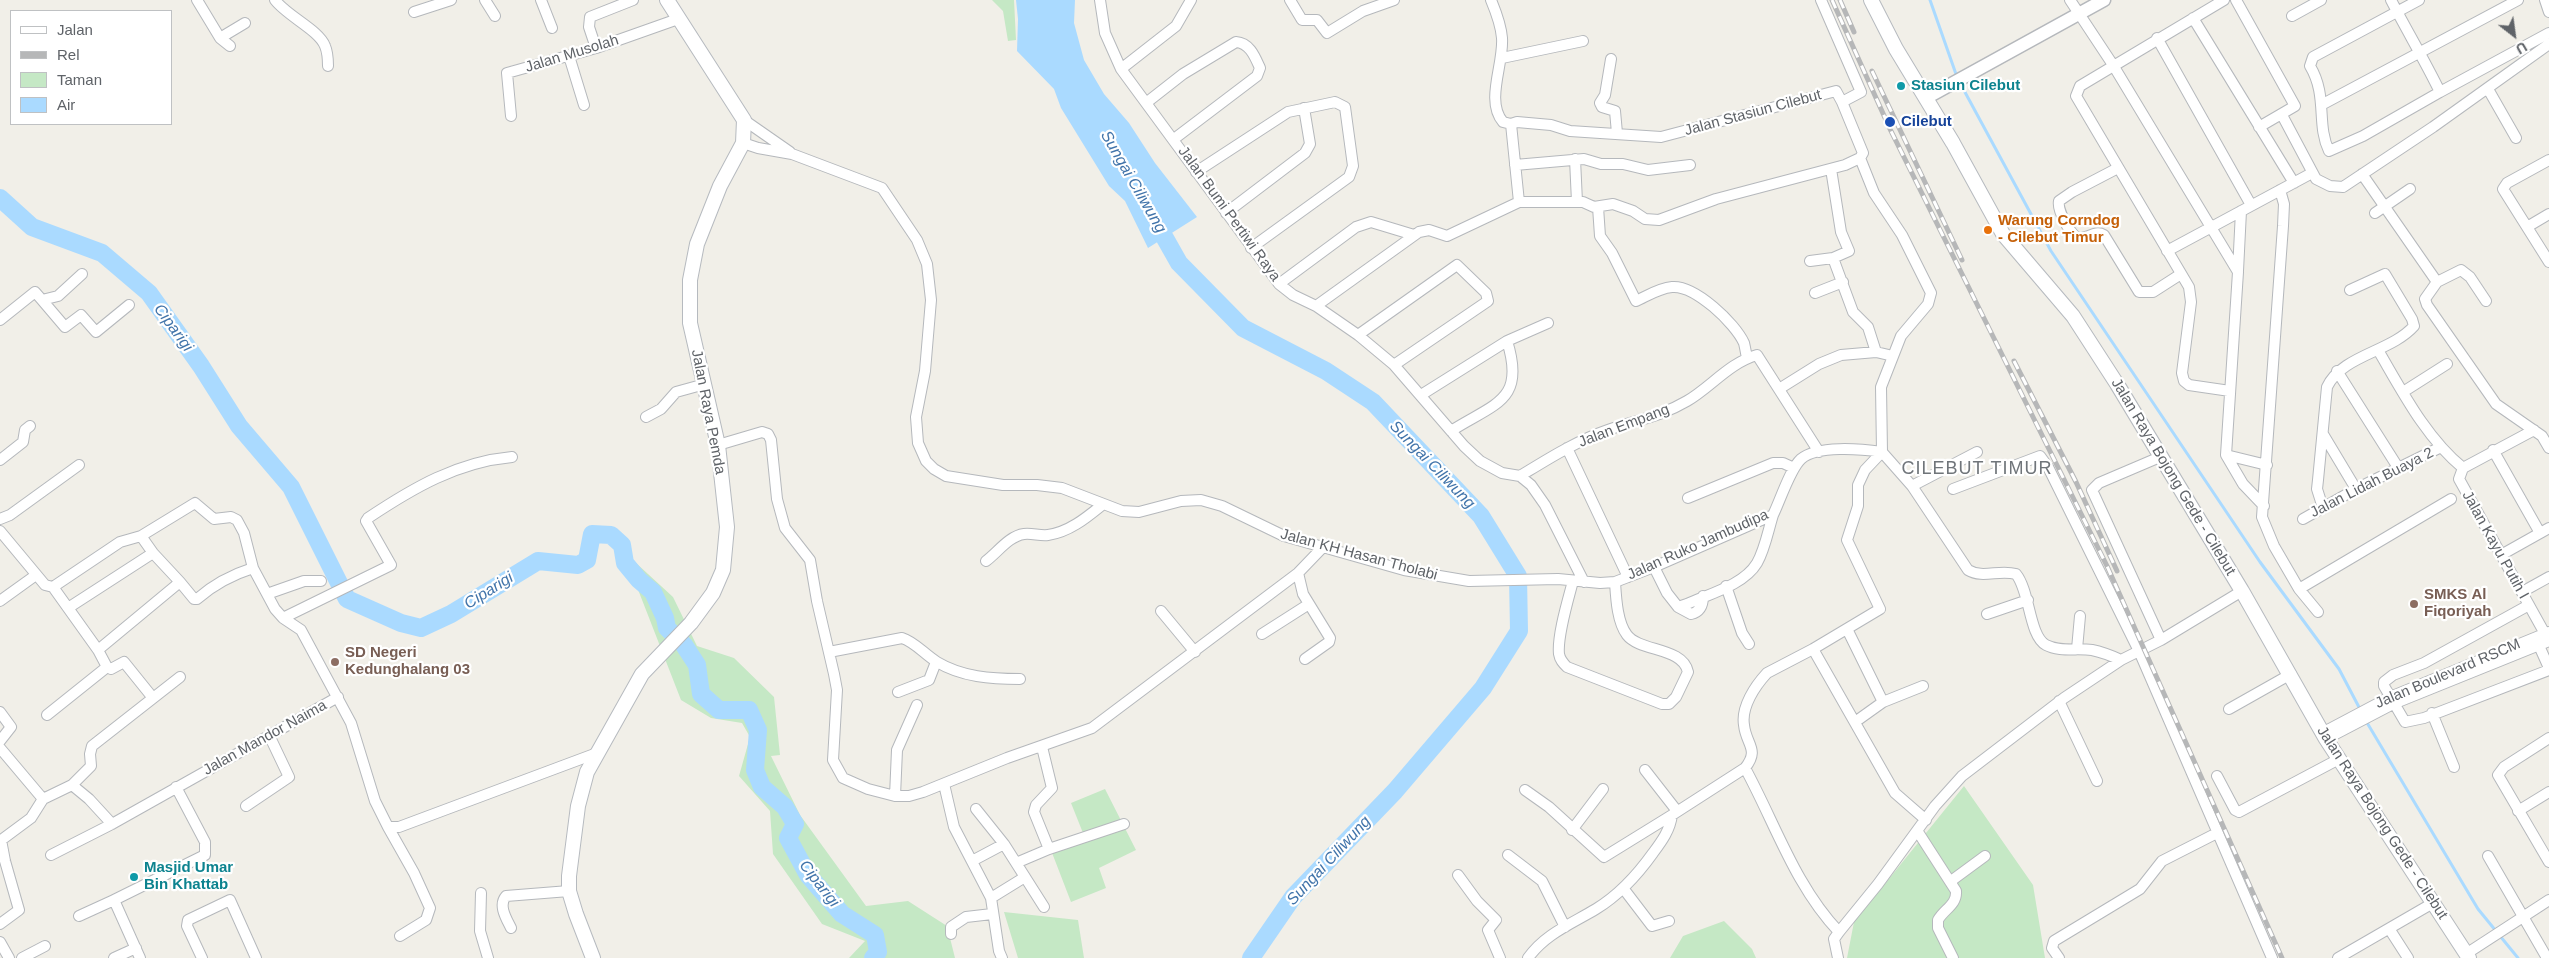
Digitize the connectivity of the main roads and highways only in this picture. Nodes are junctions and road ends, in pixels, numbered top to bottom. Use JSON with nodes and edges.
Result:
{"nodes":[{"id":1,"x":667,"y":0,"type":"edge"},
{"id":2,"x":1871,"y":0,"type":"edge"},
{"id":3,"x":2467,"y":956,"type":"edge"},
{"id":4,"x":593,"y":958,"type":"edge"}],
"edges":[{"from":1,"to":4,"type":"main road","name":"Jalan Raya Pemda"},
{"from":2,"to":3,"type":"main road","name":"Jalan Raya Bojong Gede - Cilebut"}]}
